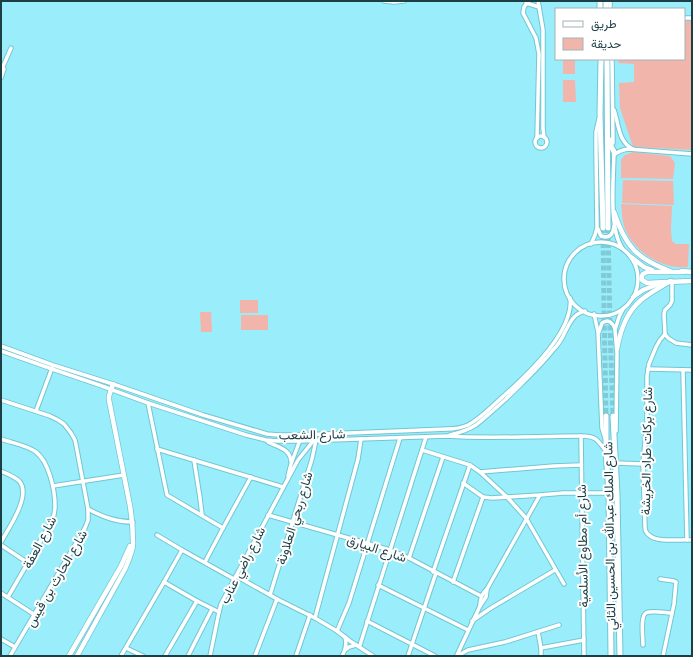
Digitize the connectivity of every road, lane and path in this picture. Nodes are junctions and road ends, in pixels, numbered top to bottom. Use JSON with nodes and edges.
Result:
{"nodes":[{"id":1,"x":384,"y":1,"type":"edge"},
{"id":2,"x":404,"y":1,"type":"edge"},
{"id":3,"x":538,"y":1,"type":"edge"},
{"id":4,"x":528,"y":2,"type":"edge"},
{"id":5,"x":539,"y":7,"type":"junction"},
{"id":6,"x":11,"y":48,"type":"dead end"},
{"id":7,"x":601,"y":60,"type":"edge"},
{"id":8,"x":607,"y":60,"type":"edge"},
{"id":9,"x":612,"y":60,"type":"edge"},
{"id":10,"x":3,"y":67,"type":"edge"},
{"id":11,"x":1,"y":78,"type":"edge"},
{"id":12,"x":613,"y":107,"type":"junction"},
{"id":13,"x":607,"y":111,"type":"junction"},
{"id":14,"x":544,"y":137,"type":"junction"},
{"id":15,"x":537,"y":138,"type":"junction"},
{"id":16,"x":636,"y":150,"type":"junction"},
{"id":17,"x":614,"y":153,"type":"junction"},
{"id":18,"x":692,"y":154,"type":"edge"},
{"id":19,"x":614,"y":212,"type":"junction"},
{"id":20,"x":614,"y":224,"type":"junction"},
{"id":21,"x":603,"y":228,"type":"junction"},
{"id":22,"x":590,"y":244,"type":"junction"},
{"id":23,"x":623,"y":249,"type":"junction"},
{"id":24,"x":631,"y":257,"type":"junction"},
{"id":25,"x":670,"y":270,"type":"junction"},
{"id":26,"x":684,"y":272,"type":"junction"},
{"id":27,"x":692,"y":272,"type":"edge"},
{"id":28,"x":669,"y":281,"type":"junction"},
{"id":29,"x":692,"y":281,"type":"edge"},
{"id":30,"x":633,"y":297,"type":"junction"},
{"id":31,"x":570,"y":298,"type":"junction"},
{"id":32,"x":625,"y":306,"type":"junction"},
{"id":33,"x":585,"y":311,"type":"junction"},
{"id":34,"x":594,"y":314,"type":"junction"},
{"id":35,"x":615,"y":330,"type":"junction"},
{"id":36,"x":598,"y":332,"type":"junction"},
{"id":37,"x":665,"y":334,"type":"junction"},
{"id":38,"x":692,"y":345,"type":"edge"},
{"id":39,"x":1,"y":346,"type":"edge"},
{"id":40,"x":616,"y":349,"type":"junction"},
{"id":41,"x":1,"y":352,"type":"edge"},
{"id":42,"x":53,"y":365,"type":"junction"},
{"id":43,"x":52,"y":369,"type":"junction"},
{"id":44,"x":648,"y":369,"type":"junction"},
{"id":45,"x":683,"y":370,"type":"junction"},
{"id":46,"x":692,"y":370,"type":"edge"},
{"id":47,"x":113,"y":384,"type":"junction"},
{"id":48,"x":111,"y":389,"type":"junction"},
{"id":49,"x":1,"y":400,"type":"edge"},
{"id":50,"x":148,"y":403,"type":"junction"},
{"id":51,"x":36,"y":411,"type":"junction"},
{"id":52,"x":606,"y":416,"type":"tunnel mouth"},
{"id":53,"x":613,"y":416,"type":"tunnel mouth"},
{"id":54,"x":385,"y":432,"type":"junction"},
{"id":55,"x":301,"y":435,"type":"junction"},
{"id":56,"x":447,"y":436,"type":"junction"},
{"id":57,"x":581,"y":436,"type":"junction"},
{"id":58,"x":426,"y":437,"type":"junction"},
{"id":59,"x":384,"y":438,"type":"junction"},
{"id":60,"x":400,"y":438,"type":"junction"},
{"id":61,"x":361,"y":439,"type":"junction"},
{"id":62,"x":2,"y":440,"type":"edge"},
{"id":63,"x":266,"y":440,"type":"junction"},
{"id":64,"x":315,"y":440,"type":"junction"},
{"id":65,"x":300,"y":441,"type":"junction"},
{"id":66,"x":606,"y":442,"type":"junction"},
{"id":67,"x":614,"y":442,"type":"junction"},
{"id":68,"x":1,"y":446,"type":"edge"},
{"id":69,"x":157,"y":449,"type":"junction"},
{"id":70,"x":422,"y":450,"type":"junction"},
{"id":71,"x":606,"y":451,"type":"junction"},
{"id":72,"x":442,"y":457,"type":"junction"},
{"id":73,"x":194,"y":460,"type":"junction"},
{"id":74,"x":615,"y":463,"type":"junction"},
{"id":75,"x":291,"y":464,"type":"junction"},
{"id":76,"x":643,"y":464,"type":"junction"},
{"id":77,"x":470,"y":465,"type":"junction"},
{"id":78,"x":580,"y":465,"type":"junction"},
{"id":79,"x":1,"y":472,"type":"edge"},
{"id":80,"x":480,"y":472,"type":"junction"},
{"id":81,"x":124,"y":475,"type":"junction"},
{"id":82,"x":251,"y":477,"type":"junction"},
{"id":83,"x":288,"y":478,"type":"junction"},
{"id":84,"x":83,"y":481,"type":"junction"},
{"id":85,"x":463,"y":483,"type":"junction"},
{"id":86,"x":53,"y":486,"type":"junction"},
{"id":87,"x":283,"y":487,"type":"junction"},
{"id":88,"x":581,"y":493,"type":"junction"},
{"id":89,"x":606,"y":493,"type":"junction"},
{"id":90,"x":540,"y":495,"type":"junction"},
{"id":91,"x":483,"y":497,"type":"junction"},
{"id":92,"x":507,"y":497,"type":"junction"},
{"id":93,"x":88,"y":509,"type":"junction"},
{"id":94,"x":202,"y":515,"type":"junction"},
{"id":95,"x":268,"y":515,"type":"junction"},
{"id":96,"x":526,"y":518,"type":"junction"},
{"id":97,"x":133,"y":522,"type":"junction"},
{"id":98,"x":293,"y":522,"type":"junction"},
{"id":99,"x":223,"y":528,"type":"junction"},
{"id":100,"x":157,"y":535,"type":"dead end"},
{"id":101,"x":337,"y":535,"type":"junction"},
{"id":102,"x":133,"y":538,"type":"junction"},
{"id":103,"x":687,"y":540,"type":"junction"},
{"id":104,"x":692,"y":540,"type":"edge"},
{"id":105,"x":1,"y":544,"type":"edge"},
{"id":106,"x":367,"y":544,"type":"junction"},
{"id":107,"x":182,"y":550,"type":"junction"},
{"id":108,"x":390,"y":550,"type":"junction"},
{"id":109,"x":409,"y":558,"type":"junction"},
{"id":110,"x":205,"y":562,"type":"junction"},
{"id":111,"x":28,"y":563,"type":"junction"},
{"id":112,"x":555,"y":570,"type":"junction"},
{"id":113,"x":435,"y":572,"type":"junction"},
{"id":114,"x":235,"y":577,"type":"junction"},
{"id":115,"x":660,"y":579,"type":"dead end"},
{"id":116,"x":164,"y":582,"type":"junction"},
{"id":117,"x":453,"y":582,"type":"junction"},
{"id":118,"x":564,"y":584,"type":"dead end"},
{"id":119,"x":378,"y":585,"type":"junction"},
{"id":120,"x":487,"y":589,"type":"junction"},
{"id":121,"x":1,"y":593,"type":"edge"},
{"id":122,"x":270,"y":595,"type":"junction"},
{"id":123,"x":481,"y":596,"type":"junction"},
{"id":124,"x":8,"y":597,"type":"junction"},
{"id":125,"x":277,"y":599,"type":"junction"},
{"id":126,"x":197,"y":601,"type":"junction"},
{"id":127,"x":424,"y":607,"type":"junction"},
{"id":128,"x":480,"y":607,"type":"junction"},
{"id":129,"x":490,"y":608,"type":"junction"},
{"id":130,"x":212,"y":609,"type":"junction"},
{"id":131,"x":218,"y":612,"type":"junction"},
{"id":132,"x":672,"y":613,"type":"junction"},
{"id":133,"x":35,"y":615,"type":"junction"},
{"id":134,"x":310,"y":615,"type":"junction"},
{"id":135,"x":315,"y":618,"type":"junction"},
{"id":136,"x":367,"y":621,"type":"junction"},
{"id":137,"x":472,"y":622,"type":"junction"},
{"id":138,"x":559,"y":625,"type":"dead end"},
{"id":139,"x":468,"y":630,"type":"junction"},
{"id":140,"x":338,"y":631,"type":"junction"},
{"id":141,"x":538,"y":632,"type":"junction"},
{"id":142,"x":344,"y":636,"type":"junction"},
{"id":143,"x":1,"y":639,"type":"edge"},
{"id":144,"x":584,"y":640,"type":"junction"},
{"id":145,"x":349,"y":641,"type":"junction"},
{"id":146,"x":463,"y":643,"type":"junction"},
{"id":147,"x":412,"y":644,"type":"junction"},
{"id":148,"x":358,"y":645,"type":"junction"},
{"id":149,"x":643,"y":645,"type":"dead end"},
{"id":150,"x":15,"y":647,"type":"junction"},
{"id":151,"x":126,"y":648,"type":"junction"},
{"id":152,"x":541,"y":648,"type":"junction"},
{"id":153,"x":345,"y":650,"type":"junction"},
{"id":154,"x":468,"y":650,"type":"junction"},
{"id":155,"x":367,"y":651,"type":"junction"},
{"id":156,"x":621,"y":655,"type":"edge"},
{"id":157,"x":10,"y":656,"type":"edge"},
{"id":158,"x":69,"y":656,"type":"edge"},
{"id":159,"x":77,"y":656,"type":"edge"},
{"id":160,"x":121,"y":656,"type":"edge"},
{"id":161,"x":143,"y":656,"type":"edge"},
{"id":162,"x":165,"y":656,"type":"edge"},
{"id":163,"x":188,"y":656,"type":"edge"},
{"id":164,"x":210,"y":656,"type":"edge"},
{"id":165,"x":255,"y":656,"type":"edge"},
{"id":166,"x":296,"y":656,"type":"edge"},
{"id":167,"x":342,"y":656,"type":"edge"},
{"id":168,"x":373,"y":656,"type":"edge"},
{"id":169,"x":377,"y":656,"type":"edge"},
{"id":170,"x":408,"y":656,"type":"edge"},
{"id":171,"x":435,"y":656,"type":"edge"},
{"id":172,"x":457,"y":656,"type":"edge"},
{"id":173,"x":541,"y":656,"type":"edge"},
{"id":174,"x":584,"y":656,"type":"edge"},
{"id":175,"x":611,"y":656,"type":"edge"},
{"id":176,"x":663,"y":656,"type":"edge"}],
"edges":[{"from":1,"to":2,"type":"street"},
{"from":3,"to":5,"type":"street"},
{"from":4,"to":5,"type":"street"},
{"from":4,"to":15,"type":"street"},
{"from":5,"to":14,"type":"street"},
{"from":6,"to":10,"type":"street"},
{"from":7,"to":21,"type":"highway"},
{"from":8,"to":13,"type":"highway"},
{"from":9,"to":12,"type":"street"},
{"from":10,"to":11,"type":"street"},
{"from":12,"to":16,"type":"street"},
{"from":12,"to":17,"type":"street"},
{"from":13,"to":17,"type":"highway"},
{"from":13,"to":21,"type":"highway"},
{"from":14,"to":15,"type":"street"},
{"from":14,"to":15,"type":"street"},
{"from":16,"to":17,"type":"street"},
{"from":16,"to":18,"type":"street"},
{"from":17,"to":19,"type":"street"},
{"from":19,"to":20,"type":"street"},
{"from":19,"to":25,"type":"main road"},
{"from":20,"to":21,"type":"street"},
{"from":20,"to":23,"type":"street"},
{"from":21,"to":22,"type":"street"},
{"from":22,"to":23,"type":"street"},
{"from":22,"to":31,"type":"street"},
{"from":23,"to":24,"type":"street"},
{"from":24,"to":25,"type":"main road"},
{"from":24,"to":30,"type":"street"},
{"from":25,"to":26,"type":"main road"},
{"from":26,"to":27,"type":"main road"},
{"from":26,"to":28,"type":"main road"},
{"from":28,"to":29,"type":"main road"},
{"from":28,"to":30,"type":"main road"},
{"from":28,"to":37,"type":"street"},
{"from":28,"to":40,"type":"main road"},
{"from":30,"to":32,"type":"street"},
{"from":31,"to":33,"type":"street"},
{"from":31,"to":54,"type":"street","name":"شارع الشعب"},
{"from":32,"to":34,"type":"street"},
{"from":32,"to":35,"type":"street"},
{"from":33,"to":34,"type":"street"},
{"from":33,"to":56,"type":"street","name":"شارع الشعب"},
{"from":34,"to":36,"type":"street"},
{"from":35,"to":36,"type":"street"},
{"from":35,"to":40,"type":"street"},
{"from":36,"to":66,"type":"street"},
{"from":37,"to":38,"type":"street"},
{"from":37,"to":44,"type":"street","name":"شارع بركات طراد الخريشة"},
{"from":39,"to":42,"type":"street","name":"شارع الشعب"},
{"from":40,"to":67,"type":"street"},
{"from":41,"to":43,"type":"street","name":"شارع الشعب"},
{"from":42,"to":43,"type":"street"},
{"from":42,"to":47,"type":"street","name":"شارع الشعب"},
{"from":43,"to":48,"type":"street","name":"شارع الشعب"},
{"from":43,"to":51,"type":"street"},
{"from":44,"to":45,"type":"street","name":"شارع بركات طراد الخريشة"},
{"from":44,"to":76,"type":"street","name":"شارع بركات طراد الخريشة"},
{"from":45,"to":46,"type":"street","name":"شارع بركات طراد الخريشة"},
{"from":45,"to":103,"type":"street"},
{"from":47,"to":48,"type":"main road"},
{"from":47,"to":55,"type":"street","name":"شارع الشعب"},
{"from":48,"to":50,"type":"street","name":"شارع الشعب"},
{"from":48,"to":81,"type":"main road"},
{"from":49,"to":51,"type":"street","name":"شارع الحارث بن قيس"},
{"from":50,"to":63,"type":"street","name":"شارع الشعب"},
{"from":50,"to":69,"type":"street"},
{"from":51,"to":84,"type":"street","name":"شارع الحارث بن قيس"},
{"from":52,"to":66,"type":"highway","name":"شارع الملك عبدالله بن الحسين الثاني"},
{"from":53,"to":67,"type":"highway","name":"شارع الملك عبدالله بن الحسين الثاني"},
{"from":54,"to":55,"type":"street","name":"شارع الشعب"},
{"from":54,"to":59,"type":"street"},
{"from":55,"to":65,"type":"street","name":"شارع راضي عناب"},
{"from":56,"to":57,"type":"street","name":"شارع الشعب"},
{"from":56,"to":58,"type":"street","name":"شارع الشعب"},
{"from":57,"to":71,"type":"street","name":"شارع الشعب"},
{"from":57,"to":78,"type":"street","name":"شارع أم مطاوع الأسلمية"},
{"from":58,"to":60,"type":"street","name":"شارع الشعب"},
{"from":58,"to":70,"type":"street"},
{"from":59,"to":60,"type":"street","name":"شارع الشعب"},
{"from":59,"to":61,"type":"street","name":"شارع الشعب"},
{"from":60,"to":106,"type":"street"},
{"from":61,"to":64,"type":"street","name":"شارع الشعب"},
{"from":61,"to":101,"type":"street"},
{"from":62,"to":68,"type":"street"},
{"from":62,"to":86,"type":"street","name":"شارع العفة"},
{"from":63,"to":65,"type":"street","name":"شارع الشعب"},
{"from":63,"to":75,"type":"street"},
{"from":64,"to":65,"type":"street","name":"شارع الشعب"},
{"from":64,"to":83,"type":"street","name":"شارع راضي عناب"},
{"from":64,"to":98,"type":"street","name":"شارع ربحي العلاونة"},
{"from":65,"to":75,"type":"street","name":"شارع راضي عناب"},
{"from":66,"to":71,"type":"highway","name":"شارع الملك عبدالله بن الحسين الثاني"},
{"from":67,"to":74,"type":"highway","name":"شارع الملك عبدالله بن الحسين الثاني"},
{"from":69,"to":73,"type":"street"},
{"from":69,"to":94,"type":"street"},
{"from":70,"to":72,"type":"street"},
{"from":70,"to":108,"type":"street"},
{"from":71,"to":89,"type":"highway","name":"شارع الملك عبدالله بن الحسين الثاني"},
{"from":72,"to":77,"type":"street"},
{"from":72,"to":109,"type":"street"},
{"from":73,"to":82,"type":"street"},
{"from":73,"to":94,"type":"street"},
{"from":74,"to":76,"type":"street"},
{"from":74,"to":156,"type":"highway","name":"شارع الملك عبدالله بن الحسين الثاني"},
{"from":75,"to":83,"type":"street","name":"شارع راضي عناب"},
{"from":76,"to":103,"type":"street","name":"شارع بركات طراد الخريشة"},
{"from":77,"to":80,"type":"street"},
{"from":77,"to":85,"type":"street"},
{"from":78,"to":80,"type":"street"},
{"from":78,"to":88,"type":"street","name":"شارع أم مطاوع الأسلمية"},
{"from":79,"to":105,"type":"street"},
{"from":80,"to":92,"type":"street"},
{"from":81,"to":84,"type":"street"},
{"from":81,"to":97,"type":"main road"},
{"from":82,"to":87,"type":"street"},
{"from":82,"to":99,"type":"street"},
{"from":83,"to":87,"type":"street","name":"شارع راضي عناب"},
{"from":84,"to":86,"type":"street"},
{"from":84,"to":93,"type":"street","name":"شارع الحارث بن قيس"},
{"from":85,"to":91,"type":"street"},
{"from":85,"to":113,"type":"street"},
{"from":86,"to":111,"type":"street","name":"شارع العفة"},
{"from":87,"to":95,"type":"street","name":"شارع راضي عناب"},
{"from":88,"to":89,"type":"street"},
{"from":88,"to":90,"type":"street"},
{"from":88,"to":144,"type":"street","name":"شارع أم مطاوع الأسلمية"},
{"from":89,"to":175,"type":"highway","name":"شارع الملك عبدالله بن الحسين الثاني"},
{"from":90,"to":92,"type":"street"},
{"from":90,"to":96,"type":"street"},
{"from":91,"to":92,"type":"street"},
{"from":91,"to":117,"type":"street"},
{"from":92,"to":96,"type":"street"},
{"from":93,"to":97,"type":"street"},
{"from":93,"to":133,"type":"street","name":"شارع الحارث بن قيس"},
{"from":94,"to":99,"type":"street"},
{"from":95,"to":98,"type":"street","name":"شارع البيارق"},
{"from":95,"to":114,"type":"street","name":"شارع راضي عناب"},
{"from":96,"to":112,"type":"street"},
{"from":96,"to":120,"type":"street"},
{"from":97,"to":102,"type":"main road"},
{"from":98,"to":101,"type":"street","name":"شارع البيارق"},
{"from":98,"to":122,"type":"street","name":"شارع ربحي العلاونة"},
{"from":99,"to":110,"type":"street"},
{"from":100,"to":107,"type":"street"},
{"from":101,"to":106,"type":"street","name":"شارع البيارق"},
{"from":101,"to":135,"type":"street"},
{"from":102,"to":158,"type":"main road"},
{"from":102,"to":159,"type":"main road"},
{"from":103,"to":104,"type":"street","name":"شارع بركات طراد الخريشة"},
{"from":105,"to":111,"type":"street"},
{"from":106,"to":108,"type":"street","name":"شارع البيارق"},
{"from":106,"to":140,"type":"street"},
{"from":107,"to":110,"type":"street"},
{"from":107,"to":116,"type":"street"},
{"from":108,"to":109,"type":"street","name":"شارع البيارق"},
{"from":108,"to":119,"type":"street"},
{"from":109,"to":113,"type":"street","name":"شارع البيارق"},
{"from":110,"to":114,"type":"street"},
{"from":111,"to":124,"type":"street","name":"شارع العفة"},
{"from":112,"to":118,"type":"street"},
{"from":112,"to":129,"type":"street"},
{"from":113,"to":117,"type":"street","name":"شارع البيارق"},
{"from":113,"to":127,"type":"street"},
{"from":114,"to":122,"type":"street"},
{"from":114,"to":131,"type":"street","name":"شارع راضي عناب"},
{"from":115,"to":132,"type":"street"},
{"from":116,"to":126,"type":"street"},
{"from":116,"to":151,"type":"street"},
{"from":117,"to":123,"type":"street","name":"شارع البيارق"},
{"from":119,"to":127,"type":"street"},
{"from":119,"to":136,"type":"street"},
{"from":120,"to":123,"type":"street"},
{"from":120,"to":128,"type":"street"},
{"from":121,"to":124,"type":"street"},
{"from":122,"to":125,"type":"street"},
{"from":123,"to":128,"type":"street"},
{"from":124,"to":133,"type":"street"},
{"from":125,"to":134,"type":"street"},
{"from":125,"to":165,"type":"street"},
{"from":126,"to":130,"type":"street"},
{"from":126,"to":162,"type":"street"},
{"from":127,"to":139,"type":"street"},
{"from":127,"to":147,"type":"street"},
{"from":128,"to":129,"type":"street"},
{"from":128,"to":129,"type":"street"},
{"from":128,"to":137,"type":"street"},
{"from":129,"to":137,"type":"street"},
{"from":130,"to":131,"type":"street"},
{"from":130,"to":163,"type":"street"},
{"from":131,"to":164,"type":"street","name":"شارع راضي عناب"},
{"from":132,"to":149,"type":"street"},
{"from":132,"to":176,"type":"street"},
{"from":133,"to":150,"type":"street","name":"شارع الحارث بن قيس"},
{"from":134,"to":135,"type":"street"},
{"from":134,"to":166,"type":"street"},
{"from":135,"to":140,"type":"street"},
{"from":136,"to":147,"type":"street"},
{"from":136,"to":148,"type":"street"},
{"from":137,"to":139,"type":"street"},
{"from":138,"to":141,"type":"street"},
{"from":139,"to":146,"type":"street"},
{"from":140,"to":142,"type":"street"},
{"from":141,"to":152,"type":"street"},
{"from":141,"to":154,"type":"street"},
{"from":142,"to":145,"type":"street"},
{"from":142,"to":145,"type":"street"},
{"from":143,"to":150,"type":"street"},
{"from":144,"to":152,"type":"street"},
{"from":144,"to":174,"type":"street","name":"شارع أم مطاوع الأسلمية"},
{"from":145,"to":148,"type":"street"},
{"from":145,"to":153,"type":"street"},
{"from":146,"to":154,"type":"street"},
{"from":146,"to":172,"type":"street"},
{"from":147,"to":170,"type":"street"},
{"from":147,"to":171,"type":"street"},
{"from":148,"to":153,"type":"street"},
{"from":148,"to":155,"type":"street"},
{"from":150,"to":157,"type":"street","name":"شارع الحارث بن قيس"},
{"from":151,"to":160,"type":"street"},
{"from":151,"to":161,"type":"street"},
{"from":152,"to":173,"type":"street"},
{"from":153,"to":167,"type":"street"},
{"from":154,"to":172,"type":"street"},
{"from":155,"to":168,"type":"street"},
{"from":155,"to":169,"type":"street"}]}
